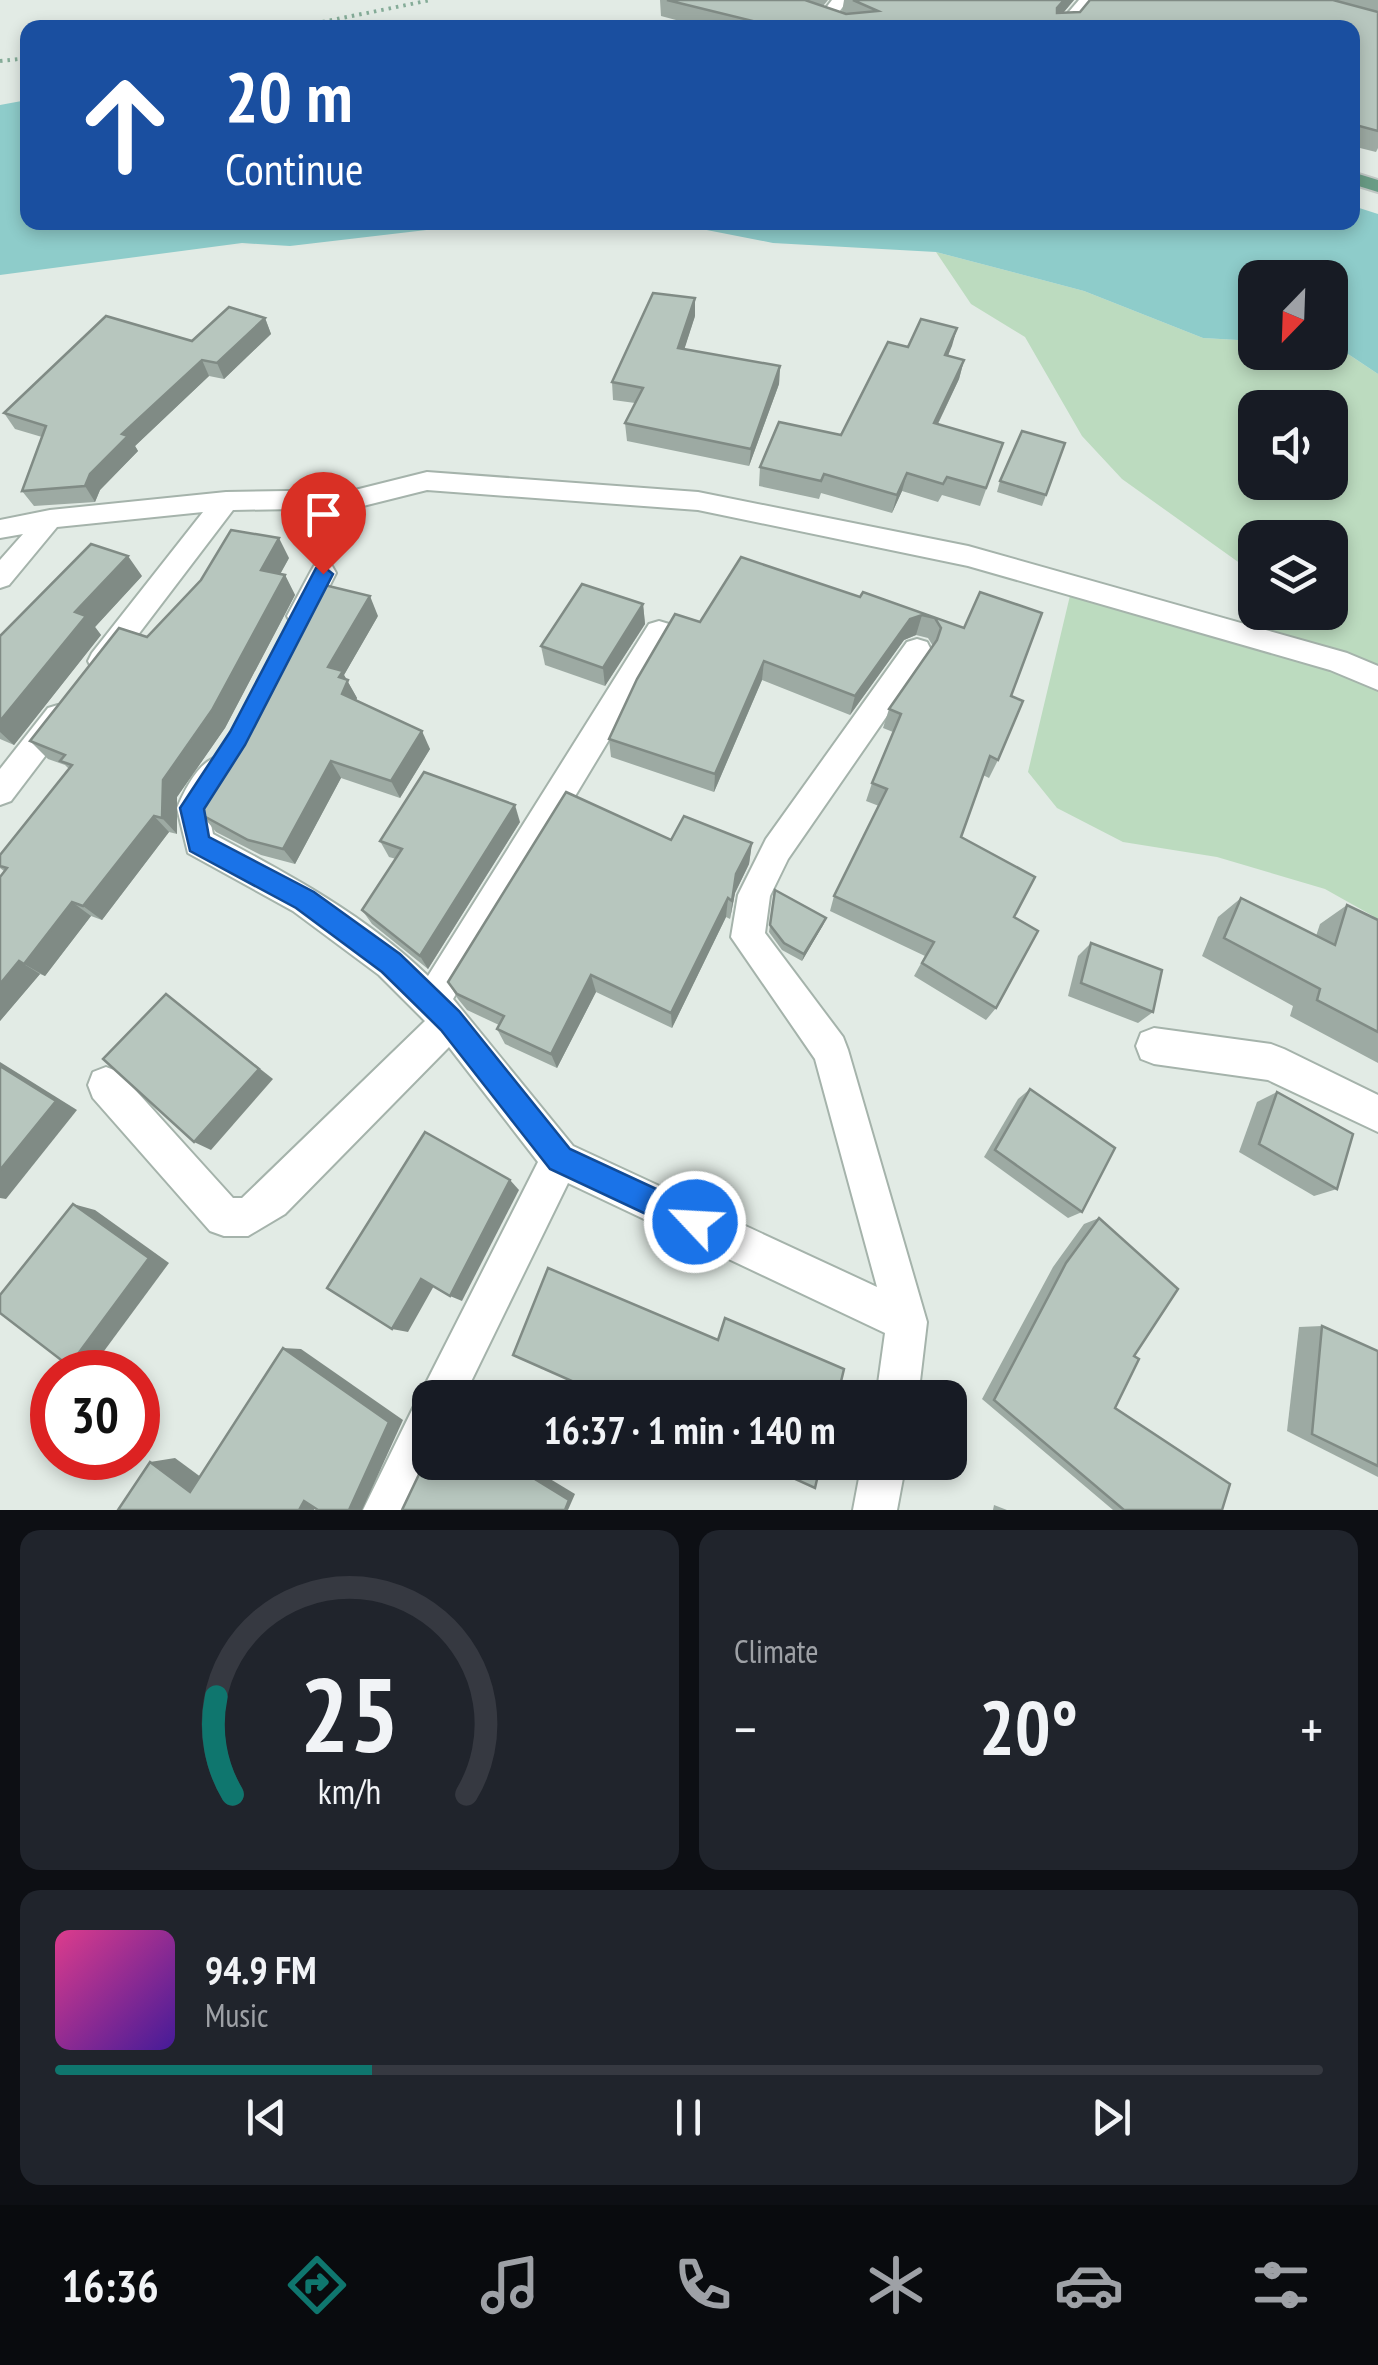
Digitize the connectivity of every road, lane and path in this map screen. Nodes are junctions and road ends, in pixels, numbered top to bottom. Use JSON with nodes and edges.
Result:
{"nodes":[{"id":1,"x":431,"y":0,"type":"edge"},
{"id":2,"x":840,"y":0,"type":"edge"},
{"id":3,"x":1087,"y":0,"type":"edge"},
{"id":4,"x":808,"y":11,"type":"edge"},
{"id":5,"x":827,"y":17,"type":"junction"},
{"id":6,"x":332,"y":20,"type":"edge"},
{"id":7,"x":838,"y":20,"type":"edge"},
{"id":8,"x":1070,"y":20,"type":"edge"},
{"id":9,"x":226,"y":501,"type":"junction"},
{"id":10,"x":50,"y":520,"type":"junction"},
{"id":11,"x":0,"y":529,"type":"edge"},
{"id":12,"x":323,"y":574,"type":"dead end"},
{"id":13,"x":0,"y":578,"type":"edge"},
{"id":14,"x":659,"y":632,"type":"edge"},
{"id":15,"x":289,"y":640,"type":"edge"},
{"id":16,"x":917,"y":650,"type":"dead end"},
{"id":17,"x":1378,"y":678,"type":"edge"},
{"id":18,"x":238,"y":739,"type":"edge"},
{"id":19,"x":0,"y":792,"type":"edge"},
{"id":20,"x":440,"y":1012,"type":"junction"},
{"id":21,"x":1154,"y":1046,"type":"dead end"},
{"id":22,"x":106,"y":1085,"type":"edge"},
{"id":23,"x":1378,"y":1114,"type":"edge"},
{"id":24,"x":560,"y":1159,"type":"junction"},
{"id":25,"x":907,"y":1322,"type":"junction"},
{"id":26,"x":450,"y":1380,"type":"edge"},
{"id":27,"x":899,"y":1380,"type":"edge"},
{"id":28,"x":412,"y":1455,"type":"edge"},
{"id":29,"x":881,"y":1480,"type":"edge"},
{"id":30,"x":385,"y":1510,"type":"edge"},
{"id":31,"x":875,"y":1510,"type":"edge"}],
"edges":[{"from":1,"to":6,"type":"path"},
{"from":2,"to":5,"type":"street"},
{"from":3,"to":8,"type":"street"},
{"from":4,"to":5,"type":"main road"},
{"from":5,"to":7,"type":"main road"},
{"from":9,"to":10,"type":"street"},
{"from":9,"to":17,"type":"street"},
{"from":9,"to":19,"type":"street"},
{"from":10,"to":11,"type":"street"},
{"from":10,"to":13,"type":"street"},
{"from":12,"to":15,"type":"street"},
{"from":14,"to":20,"type":"street"},
{"from":16,"to":25,"type":"street"},
{"from":18,"to":20,"type":"street"},
{"from":20,"to":22,"type":"street"},
{"from":20,"to":24,"type":"street"},
{"from":21,"to":23,"type":"street"},
{"from":24,"to":25,"type":"street"},
{"from":24,"to":26,"type":"street"},
{"from":25,"to":27,"type":"street"},
{"from":28,"to":30,"type":"street"},
{"from":29,"to":31,"type":"street"}]}
